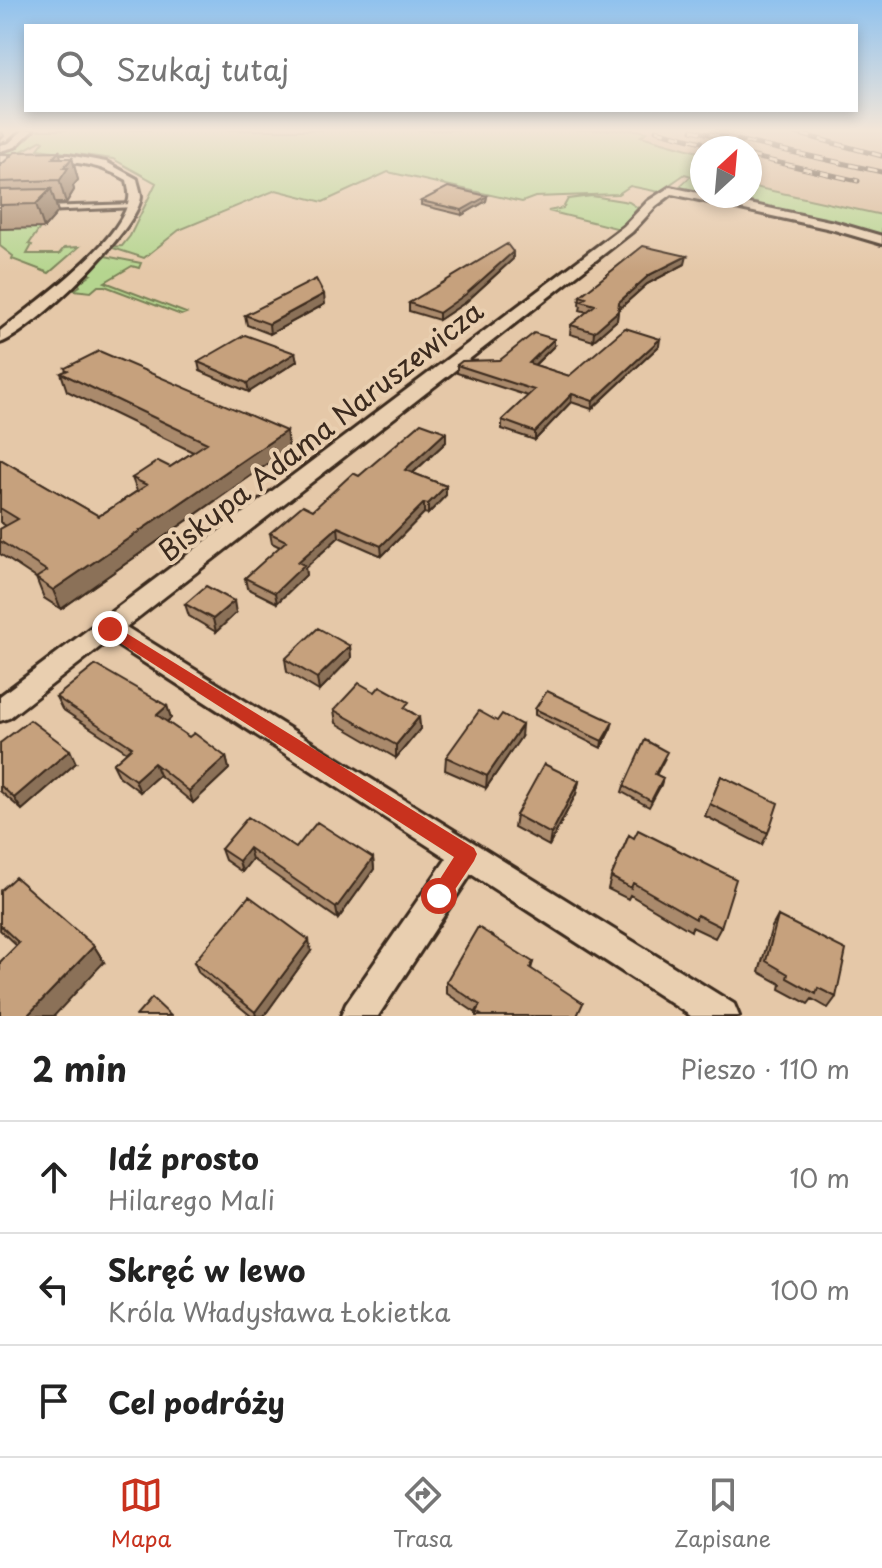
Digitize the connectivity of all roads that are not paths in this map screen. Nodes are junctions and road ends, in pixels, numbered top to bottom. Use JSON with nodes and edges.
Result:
{"nodes":[{"id":1,"x":129,"y":177,"type":"edge"},
{"id":2,"x":134,"y":206,"type":"junction"},
{"id":3,"x":32,"y":209,"type":"edge"},
{"id":4,"x":882,"y":240,"type":"edge"},
{"id":5,"x":0,"y":338,"type":"edge"},
{"id":6,"x":110,"y":629,"type":"junction"},
{"id":7,"x":0,"y":710,"type":"edge"},
{"id":8,"x":467,"y":854,"type":"junction"},
{"id":9,"x":358,"y":1016,"type":"edge"},
{"id":10,"x":722,"y":1016,"type":"edge"}],
"edges":[{"from":1,"to":2,"type":"street"},
{"from":2,"to":3,"type":"lane"},
{"from":2,"to":5,"type":"street"},
{"from":4,"to":6,"type":"street","name":"Biskupa Adama Naruszewicza"},
{"from":6,"to":7,"type":"street","name":"Biskupa Adama Naruszewicza"},
{"from":6,"to":8,"type":"street"},
{"from":8,"to":9,"type":"street"},
{"from":8,"to":10,"type":"street"}]}
